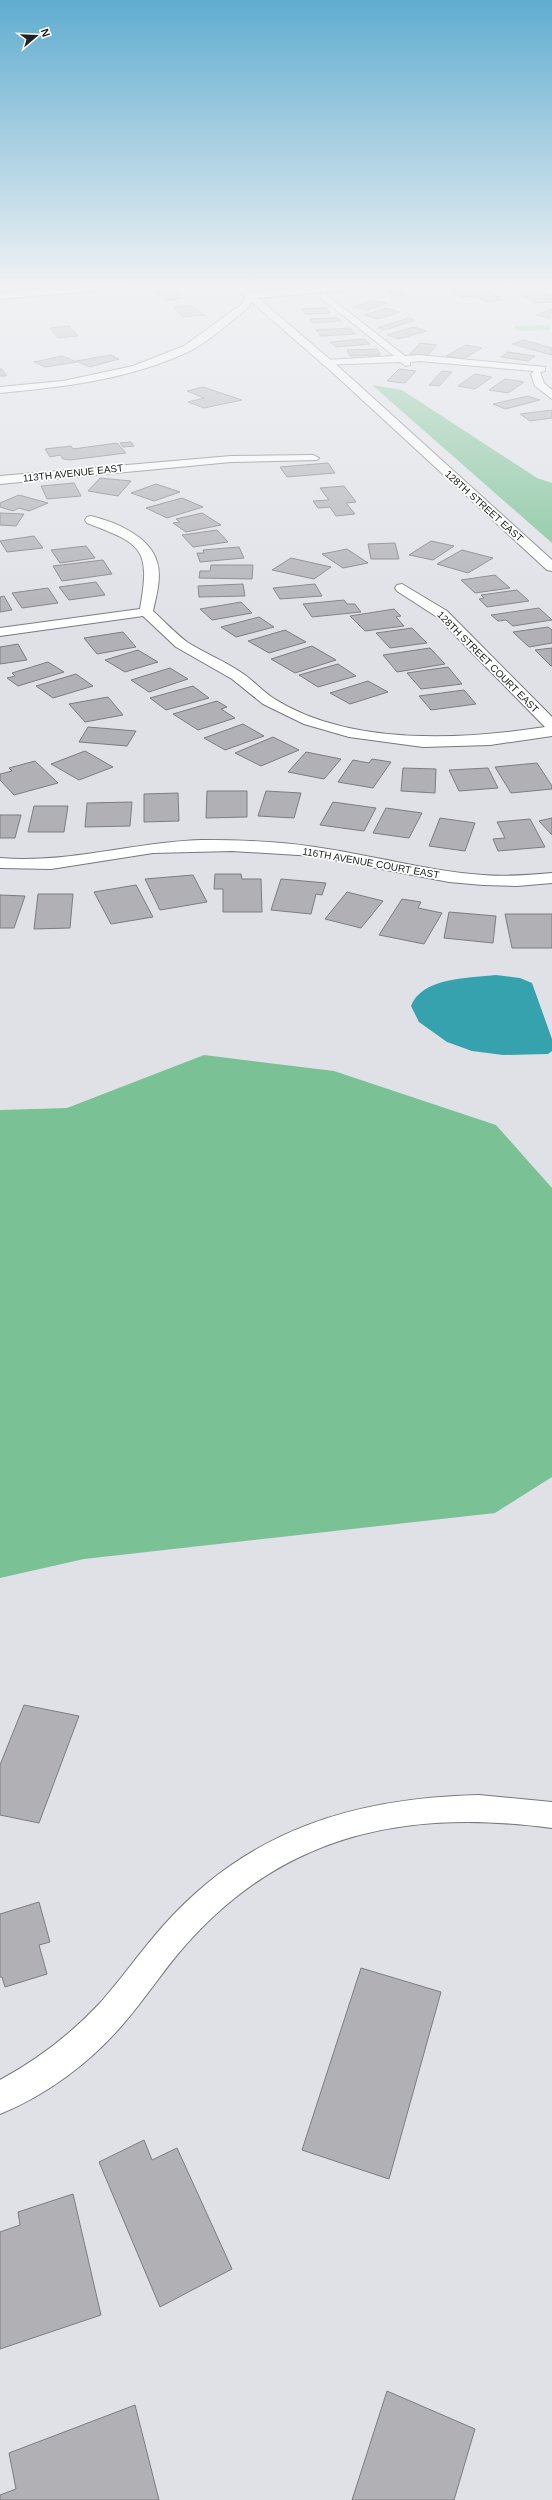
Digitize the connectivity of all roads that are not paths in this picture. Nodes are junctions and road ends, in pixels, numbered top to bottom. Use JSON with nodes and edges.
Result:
{"nodes":[{"id":1,"x":369,"y":402,"type":"edge"},
{"id":2,"x":313,"y":458,"type":"dead end"},
{"id":3,"x":0,"y":480,"type":"edge"},
{"id":4,"x":91,"y":520,"type":"dead end"},
{"id":5,"x":552,"y":567,"type":"edge"},
{"id":6,"x":402,"y":588,"type":"dead end"},
{"id":7,"x":146,"y":612,"type":"junction"},
{"id":8,"x":0,"y":632,"type":"edge"},
{"id":9,"x":552,"y":726,"type":"edge"},
{"id":10,"x":552,"y":732,"type":"edge"},
{"id":11,"x":0,"y":863,"type":"edge"},
{"id":12,"x":552,"y":878,"type":"edge"},
{"id":13,"x":552,"y":1815,"type":"edge"},
{"id":14,"x":0,"y":2098,"type":"edge"}],
"edges":[{"from":1,"to":5,"type":"street","name":"128TH STREET EAST"},
{"from":2,"to":3,"type":"street","name":"113TH AVENUE EAST"},
{"from":4,"to":7,"type":"street"},
{"from":6,"to":9,"type":"street","name":"128TH STREET COURT EAST"},
{"from":7,"to":8,"type":"street"},
{"from":7,"to":10,"type":"street"},
{"from":11,"to":12,"type":"street","name":"116TH AVENUE COURT EAST"},
{"from":13,"to":14,"type":"street"}]}
